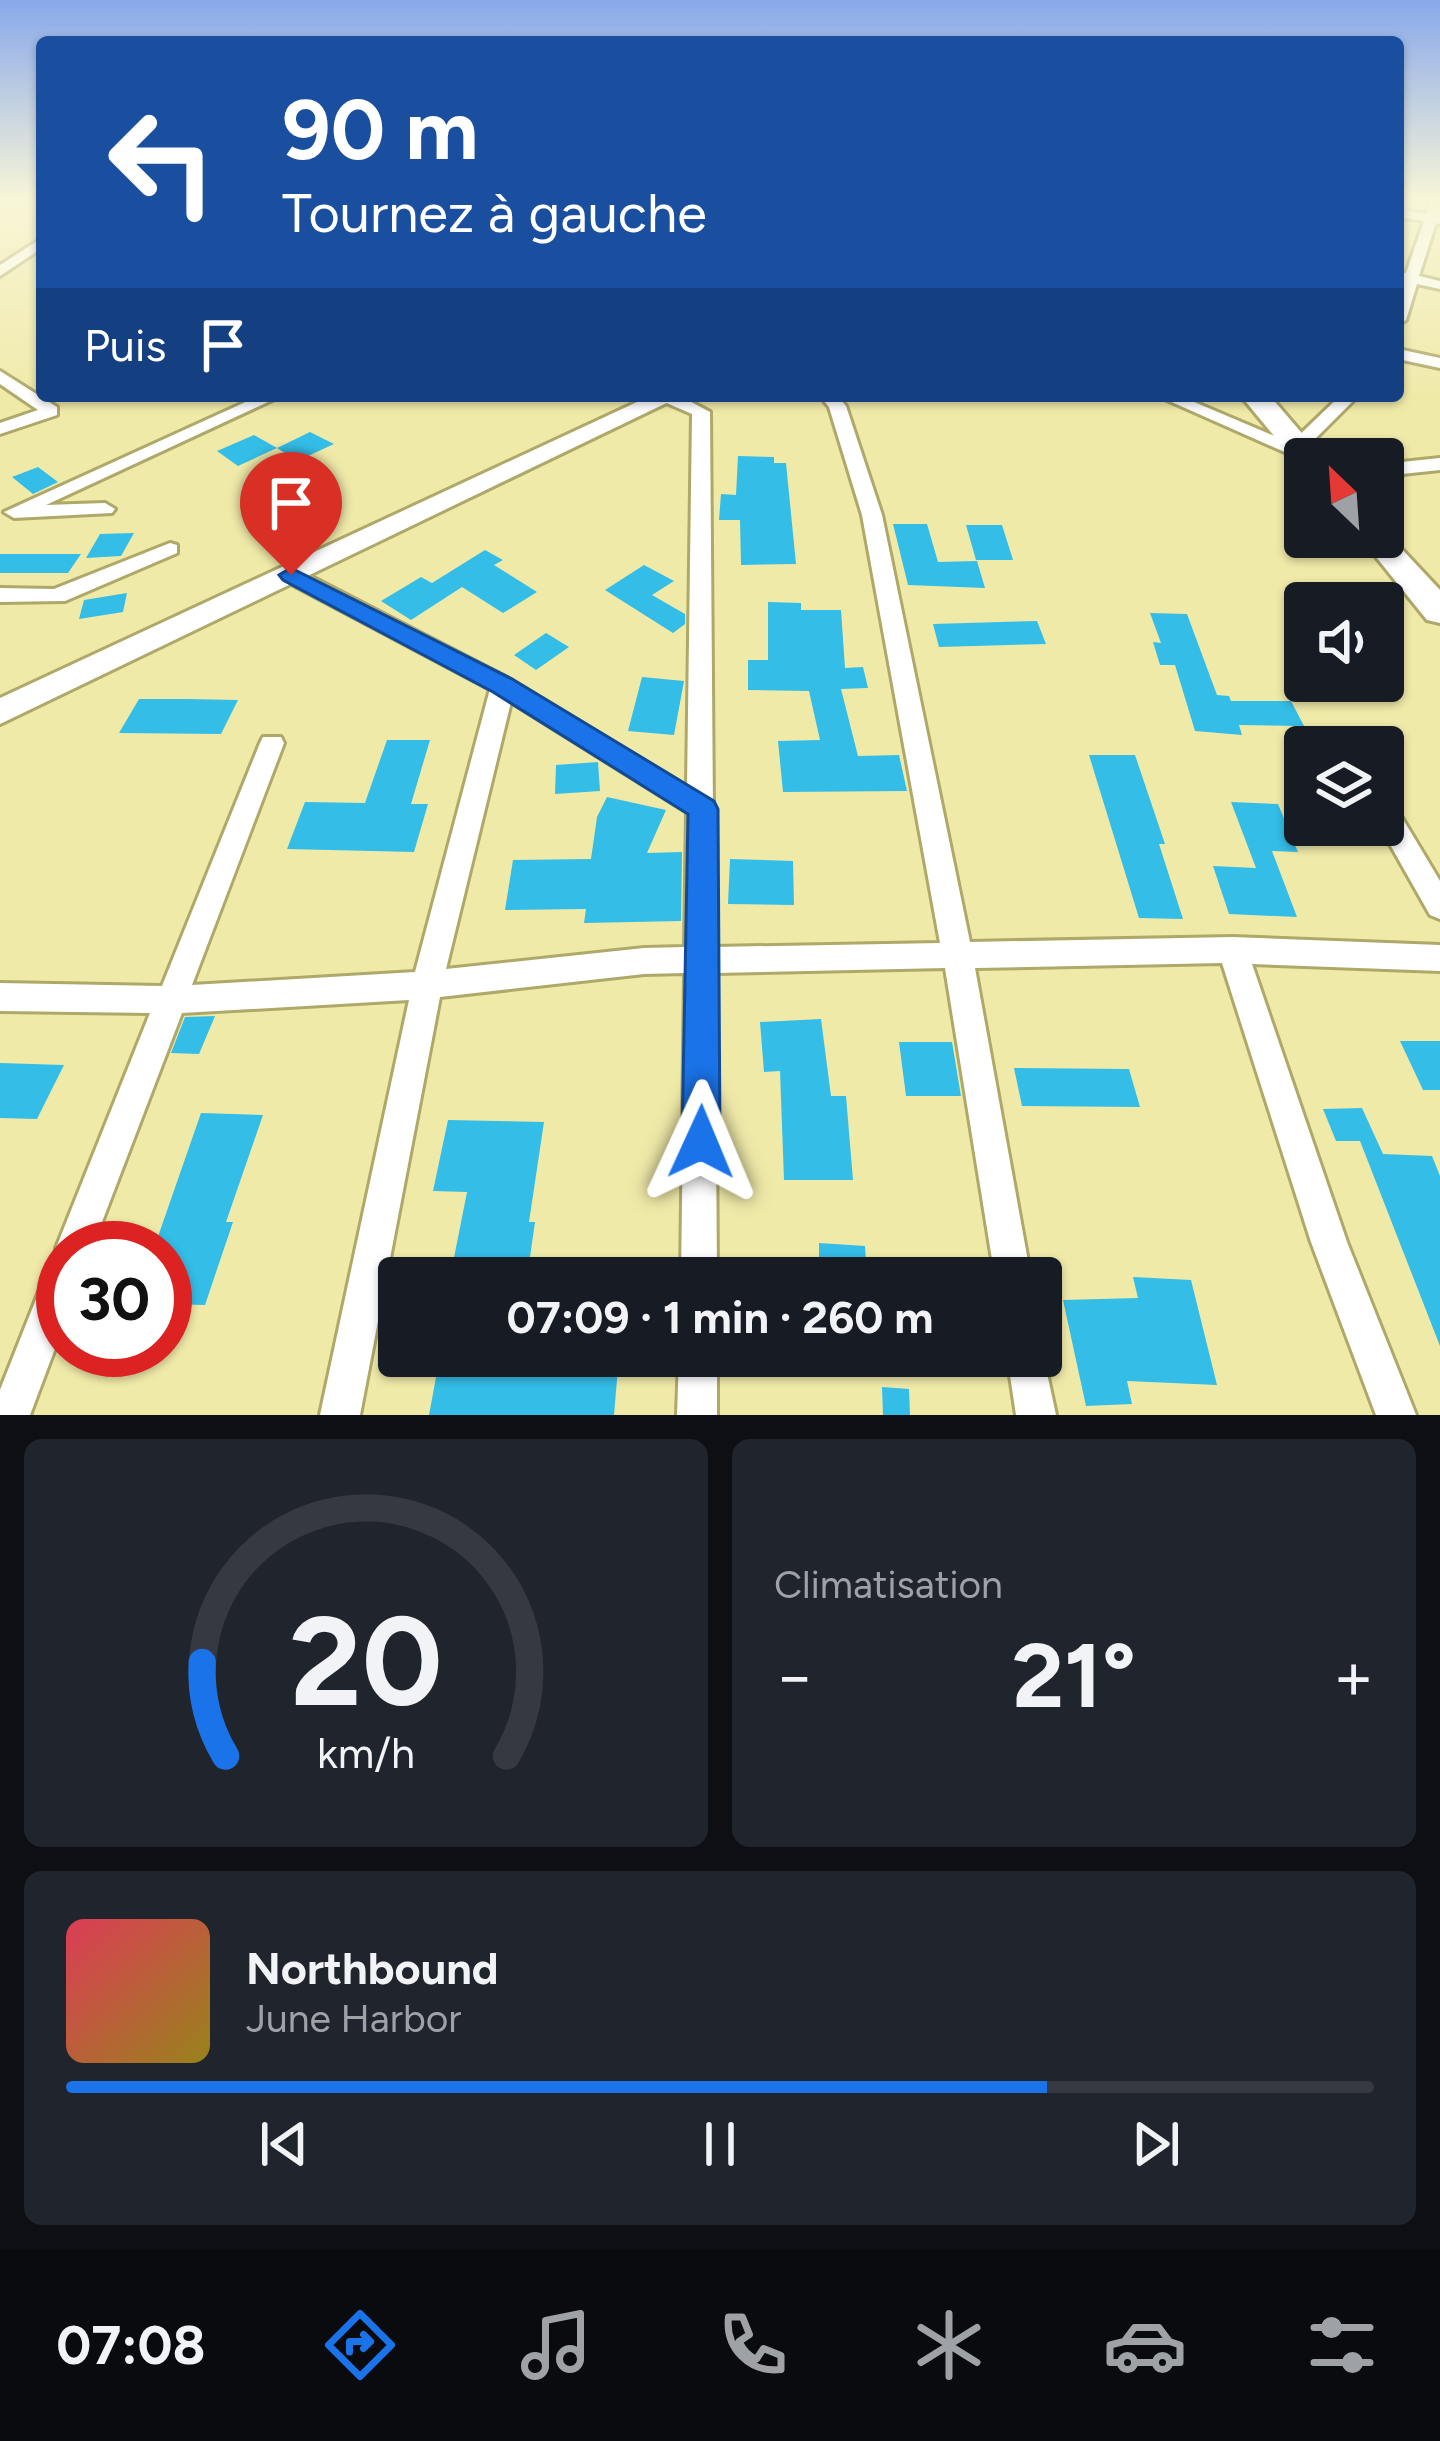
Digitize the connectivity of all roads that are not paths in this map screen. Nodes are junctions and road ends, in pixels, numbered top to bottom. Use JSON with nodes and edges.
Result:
{"nodes":[{"id":1,"x":1404,"y":277,"type":"edge"},
{"id":2,"x":1440,"y":285,"type":"edge"},
{"id":3,"x":1404,"y":354,"type":"edge"},
{"id":4,"x":1440,"y":363,"type":"edge"},
{"id":5,"x":0,"y":376,"type":"edge"},
{"id":6,"x":36,"y":401,"type":"edge"},
{"id":7,"x":37,"y":402,"type":"edge"},
{"id":8,"x":259,"y":402,"type":"edge"},
{"id":9,"x":656,"y":402,"type":"edge"},
{"id":10,"x":681,"y":402,"type":"edge"},
{"id":11,"x":833,"y":402,"type":"edge"},
{"id":12,"x":1180,"y":402,"type":"edge"},
{"id":13,"x":1260,"y":402,"type":"edge"},
{"id":14,"x":1345,"y":402,"type":"edge"},
{"id":15,"x":0,"y":429,"type":"edge"},
{"id":16,"x":1290,"y":438,"type":"edge"},
{"id":17,"x":1317,"y":438,"type":"edge"},
{"id":18,"x":1284,"y":446,"type":"edge"},
{"id":19,"x":1440,"y":464,"type":"edge"},
{"id":20,"x":1404,"y":468,"type":"edge"},
{"id":21,"x":105,"y":509,"type":"dead end"},
{"id":22,"x":7,"y":512,"type":"edge"},
{"id":23,"x":170,"y":549,"type":"dead end"},
{"id":24,"x":1394,"y":558,"type":"edge"},
{"id":25,"x":291,"y":575,"type":"junction"},
{"id":26,"x":0,"y":595,"type":"edge"},
{"id":27,"x":1440,"y":612,"type":"edge"},
{"id":28,"x":503,"y":686,"type":"junction"},
{"id":29,"x":0,"y":712,"type":"edge"},
{"id":30,"x":272,"y":743,"type":"dead end"},
{"id":31,"x":703,"y":809,"type":"junction"},
{"id":32,"x":1404,"y":844,"type":"edge"},
{"id":33,"x":1440,"y":907,"type":"edge"},
{"id":34,"x":1233,"y":950,"type":"junction"},
{"id":35,"x":958,"y":958,"type":"junction"},
{"id":36,"x":1440,"y":958,"type":"edge"},
{"id":37,"x":703,"y":960,"type":"junction"},
{"id":38,"x":427,"y":985,"type":"junction"},
{"id":39,"x":0,"y":997,"type":"edge"},
{"id":40,"x":169,"y":1000,"type":"junction"},
{"id":41,"x":84,"y":1221,"type":"edge"},
{"id":42,"x":699,"y":1257,"type":"edge"},
{"id":43,"x":1008,"y":1257,"type":"edge"},
{"id":44,"x":36,"y":1347,"type":"edge"},
{"id":45,"x":698,"y":1377,"type":"edge"},
{"id":46,"x":1030,"y":1377,"type":"edge"},
{"id":47,"x":10,"y":1415,"type":"edge"},
{"id":48,"x":340,"y":1415,"type":"edge"},
{"id":49,"x":698,"y":1415,"type":"edge"},
{"id":50,"x":1036,"y":1415,"type":"edge"},
{"id":51,"x":1396,"y":1415,"type":"edge"}],
"edges":[{"from":1,"to":2,"type":"street"},
{"from":3,"to":4,"type":"street"},
{"from":5,"to":6,"type":"street"},
{"from":7,"to":15,"type":"street"},
{"from":8,"to":22,"type":"street"},
{"from":9,"to":25,"type":"main road"},
{"from":10,"to":31,"type":"street"},
{"from":11,"to":35,"type":"street"},
{"from":12,"to":18,"type":"street"},
{"from":13,"to":16,"type":"highway"},
{"from":14,"to":17,"type":"street"},
{"from":19,"to":20,"type":"street"},
{"from":21,"to":22,"type":"street"},
{"from":23,"to":26,"type":"street"},
{"from":24,"to":27,"type":"highway"},
{"from":25,"to":28,"type":"street"},
{"from":25,"to":29,"type":"main road"},
{"from":28,"to":31,"type":"street"},
{"from":28,"to":38,"type":"street"},
{"from":30,"to":40,"type":"street"},
{"from":31,"to":37,"type":"street"},
{"from":32,"to":33,"type":"street"},
{"from":34,"to":35,"type":"street"},
{"from":34,"to":36,"type":"street"},
{"from":34,"to":51,"type":"street"},
{"from":35,"to":37,"type":"street"},
{"from":35,"to":43,"type":"street"},
{"from":37,"to":38,"type":"street"},
{"from":37,"to":42,"type":"street"},
{"from":38,"to":40,"type":"street"},
{"from":38,"to":48,"type":"street"},
{"from":39,"to":40,"type":"street"},
{"from":40,"to":41,"type":"street"},
{"from":44,"to":47,"type":"street"},
{"from":45,"to":49,"type":"street"},
{"from":46,"to":50,"type":"street"}]}
